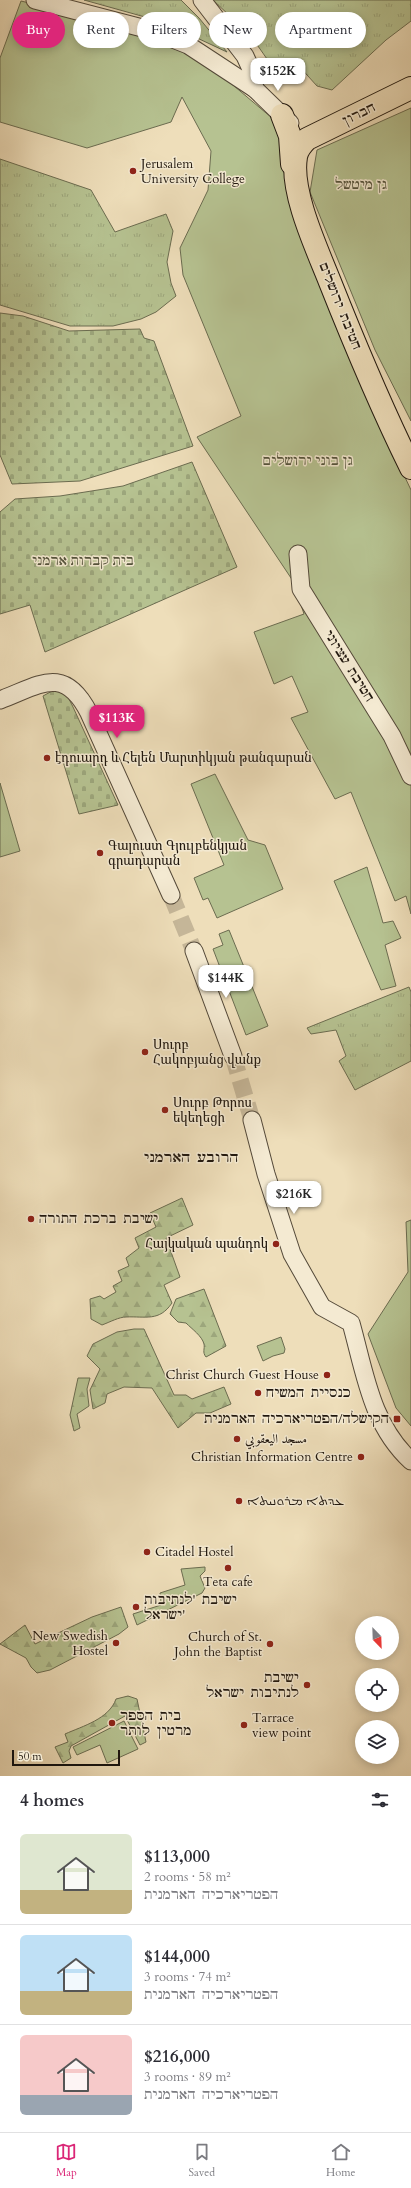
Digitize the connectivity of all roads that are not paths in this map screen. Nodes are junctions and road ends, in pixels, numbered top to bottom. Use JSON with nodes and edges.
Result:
{"nodes":[{"id":1,"x":35,"y":0,"type":"edge"},
{"id":2,"x":202,"y":0,"type":"edge"},
{"id":3,"x":411,"y":88,"type":"edge"},
{"id":4,"x":255,"y":90,"type":"junction"},
{"id":5,"x":282,"y":115,"type":"junction"},
{"id":6,"x":307,"y":139,"type":"junction"},
{"id":7,"x":297,"y":176,"type":"junction"},
{"id":8,"x":411,"y":468,"type":"edge"},
{"id":9,"x":298,"y":554,"type":"dead end"},
{"id":10,"x":0,"y":700,"type":"edge"},
{"id":11,"x":411,"y":776,"type":"edge"},
{"id":12,"x":171,"y":895,"type":"tunnel mouth"},
{"id":13,"x":194,"y":951,"type":"tunnel mouth"},
{"id":14,"x":233,"y":1056,"type":"tunnel mouth"},
{"id":15,"x":252,"y":1120,"type":"tunnel mouth"},
{"id":16,"x":411,"y":1461,"type":"edge"}],
"edges":[{"from":1,"to":4,"type":"street"},
{"from":2,"to":4,"type":"street"},
{"from":3,"to":6,"type":"highway","name":"חברון"},
{"from":4,"to":5,"type":"street"},
{"from":5,"to":6,"type":"street"},
{"from":5,"to":7,"type":"highway"},
{"from":6,"to":7,"type":"highway","name":"חטיבת ירושלים"},
{"from":7,"to":8,"type":"highway","name":"חטיבת ירושלים"},
{"from":9,"to":11,"type":"street","name":"חטיבת עציוני"},
{"from":10,"to":12,"type":"street"},
{"from":13,"to":14,"type":"street"},
{"from":15,"to":16,"type":"street"}]}
